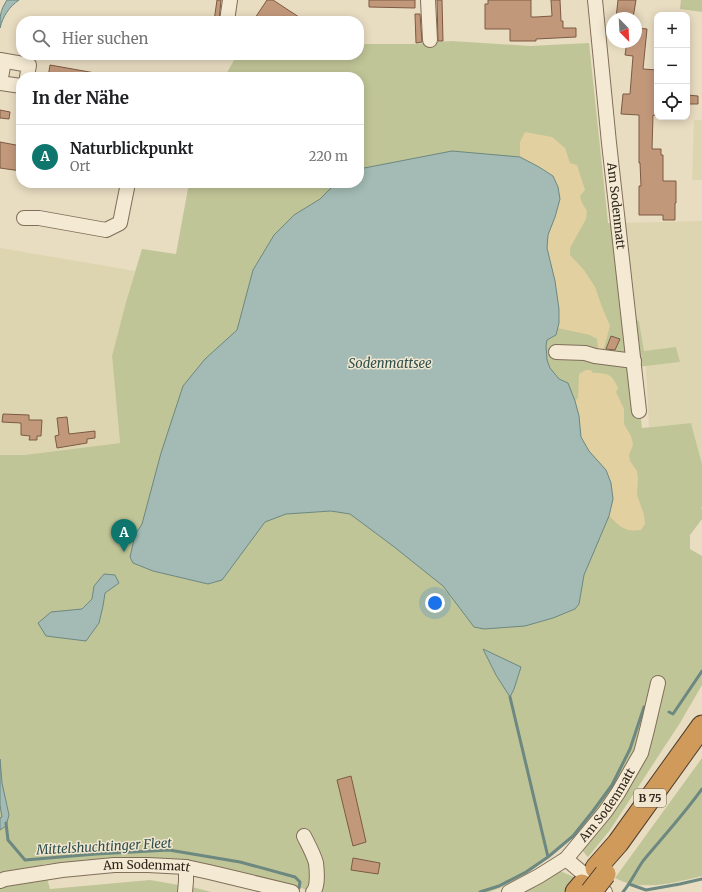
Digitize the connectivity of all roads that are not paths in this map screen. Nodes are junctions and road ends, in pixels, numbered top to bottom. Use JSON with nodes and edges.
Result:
{"nodes":[{"id":1,"x":230,"y":0,"type":"edge"},
{"id":2,"x":428,"y":0,"type":"edge"},
{"id":3,"x":595,"y":0,"type":"edge"},
{"id":4,"x":228,"y":16,"type":"edge"},
{"id":5,"x":430,"y":40,"type":"dead end"},
{"id":6,"x":2,"y":60,"type":"edge"},
{"id":7,"x":28,"y":72,"type":"edge"},
{"id":8,"x":16,"y":85,"type":"edge"},
{"id":9,"x":127,"y":188,"type":"edge"},
{"id":10,"x":24,"y":218,"type":"dead end"},
{"id":11,"x":556,"y":352,"type":"dead end"},
{"id":12,"x":634,"y":361,"type":"junction"},
{"id":13,"x":639,"y":411,"type":"dead end"},
{"id":14,"x":658,"y":683,"type":"dead end"},
{"id":15,"x":702,"y":726,"type":"edge"},
{"id":16,"x":702,"y":746,"type":"edge"},
{"id":17,"x":304,"y":836,"type":"dead end"},
{"id":18,"x":566,"y":859,"type":"junction"},
{"id":19,"x":186,"y":867,"type":"junction"},
{"id":20,"x":602,"y":878,"type":"edge"},
{"id":21,"x":0,"y":881,"type":"edge"},
{"id":22,"x":315,"y":889,"type":"edge"},
{"id":23,"x":583,"y":890,"type":"edge"},
{"id":24,"x":185,"y":892,"type":"edge"},
{"id":25,"x":292,"y":892,"type":"edge"},
{"id":26,"x":509,"y":892,"type":"edge"}],
"edges":[{"from":1,"to":4,"type":"street"},
{"from":2,"to":5,"type":"street"},
{"from":3,"to":12,"type":"street","name":"Am Sodenmatt"},
{"from":6,"to":7,"type":"street"},
{"from":6,"to":8,"type":"street"},
{"from":9,"to":10,"type":"street"},
{"from":11,"to":12,"type":"street"},
{"from":12,"to":13,"type":"street","name":"Am Sodenmatt"},
{"from":14,"to":18,"type":"street","name":"Am Sodenmatt"},
{"from":15,"to":20,"type":"highway","number":"B 75"},
{"from":16,"to":20,"type":"highway","number":"B 75"},
{"from":17,"to":22,"type":"street"},
{"from":18,"to":20,"type":"street"},
{"from":18,"to":26,"type":"street","name":"Am Sodenmatt"},
{"from":19,"to":21,"type":"street","name":"Am Sodenmatt"},
{"from":19,"to":24,"type":"street"},
{"from":19,"to":25,"type":"street","name":"Am Sodenmatt"},
{"from":20,"to":23,"type":"highway","number":"B 75","bridge":true}]}
